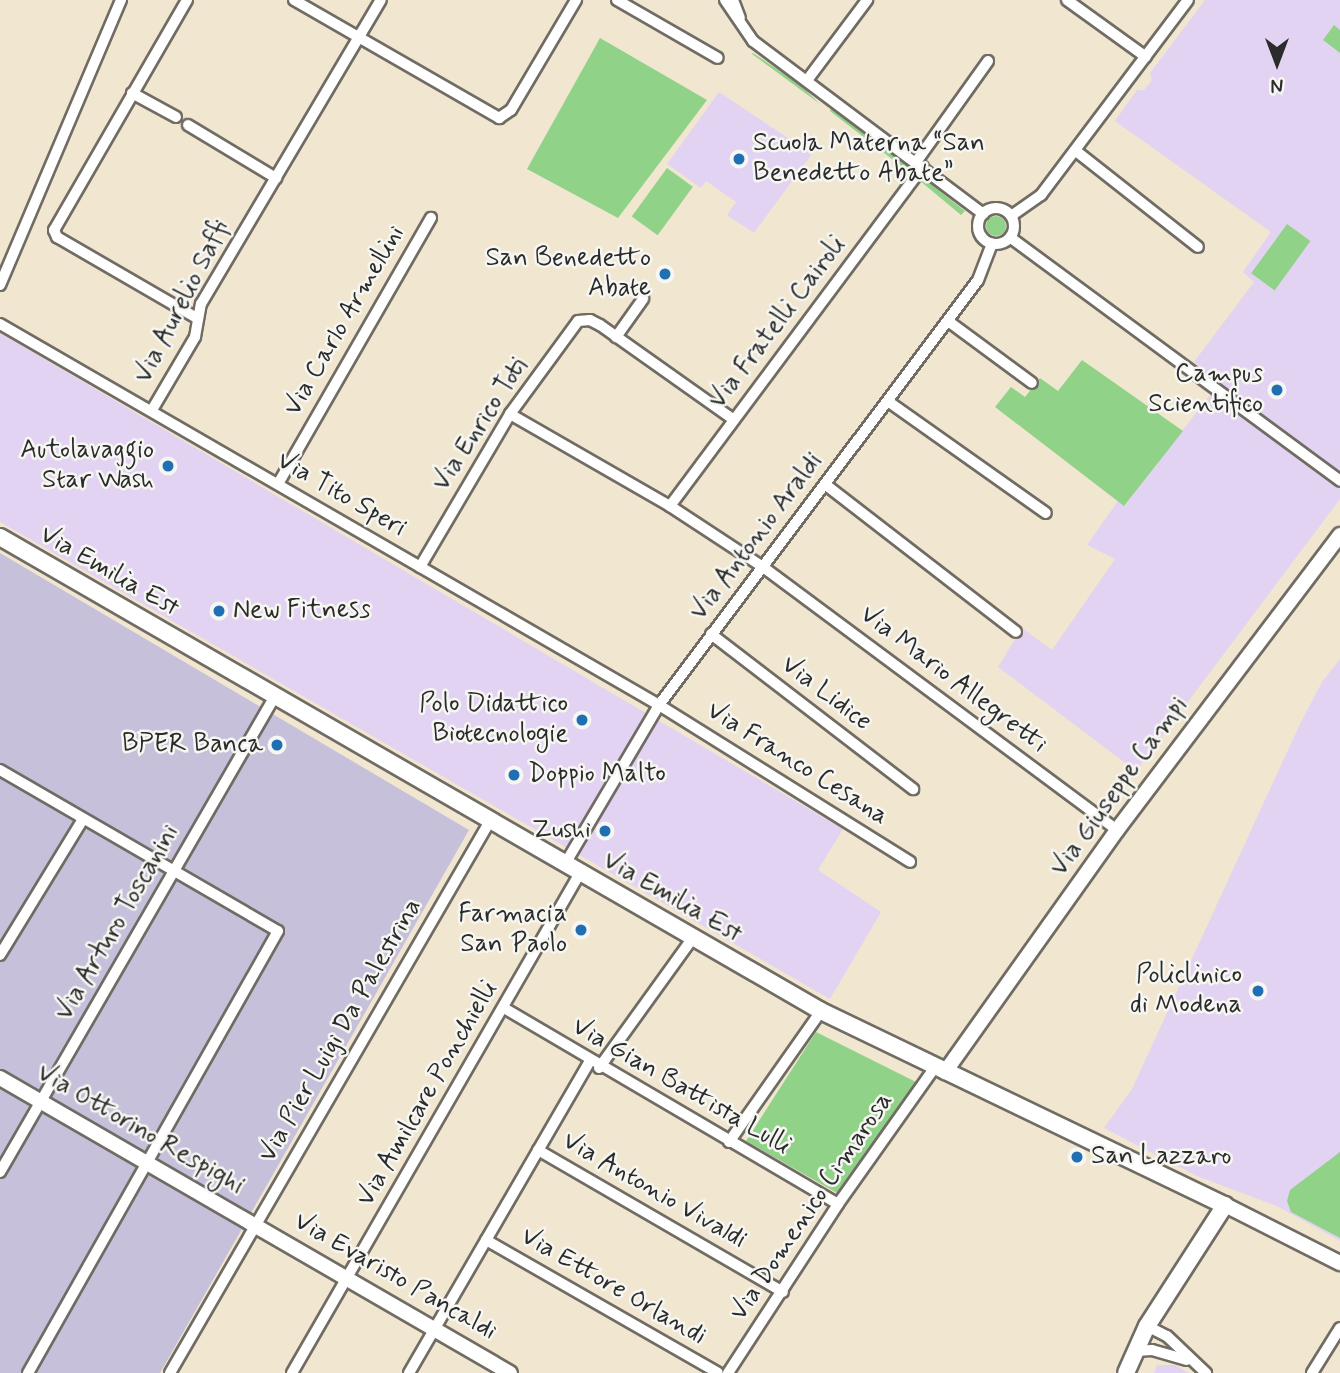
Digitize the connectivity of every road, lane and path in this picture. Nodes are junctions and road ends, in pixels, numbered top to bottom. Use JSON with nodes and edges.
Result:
{"nodes":[{"id":1,"x":121,"y":0,"type":"edge"},
{"id":2,"x":187,"y":0,"type":"edge"},
{"id":3,"x":294,"y":0,"type":"edge"},
{"id":4,"x":380,"y":0,"type":"edge"},
{"id":5,"x":576,"y":0,"type":"edge"},
{"id":6,"x":617,"y":0,"type":"edge"},
{"id":7,"x":724,"y":0,"type":"edge"},
{"id":8,"x":733,"y":0,"type":"edge"},
{"id":9,"x":867,"y":0,"type":"edge"},
{"id":10,"x":1067,"y":0,"type":"edge"},
{"id":11,"x":1188,"y":0,"type":"edge"},
{"id":12,"x":748,"y":33,"type":"junction"},
{"id":13,"x":358,"y":38,"type":"junction"},
{"id":14,"x":1146,"y":57,"type":"junction"},
{"id":15,"x":718,"y":58,"type":"dead end"},
{"id":16,"x":988,"y":61,"type":"dead end"},
{"id":17,"x":808,"y":79,"type":"junction"},
{"id":18,"x":132,"y":93,"type":"junction"},
{"id":19,"x":176,"y":117,"type":"dead end"},
{"id":20,"x":188,"y":125,"type":"dead end"},
{"id":21,"x":1076,"y":151,"type":"junction"},
{"id":22,"x":919,"y":164,"type":"junction"},
{"id":23,"x":276,"y":178,"type":"junction"},
{"id":24,"x":983,"y":214,"type":"junction"},
{"id":25,"x":1012,"y":216,"type":"junction"},
{"id":26,"x":431,"y":218,"type":"dead end"},
{"id":27,"x":1011,"y":237,"type":"junction"},
{"id":28,"x":992,"y":244,"type":"junction"},
{"id":29,"x":1198,"y":247,"type":"dead end"},
{"id":30,"x":0,"y":285,"type":"edge"},
{"id":31,"x":643,"y":299,"type":"dead end"},
{"id":32,"x":197,"y":318,"type":"junction"},
{"id":33,"x":948,"y":321,"type":"junction"},
{"id":34,"x":0,"y":324,"type":"edge"},
{"id":35,"x":616,"y":337,"type":"junction"},
{"id":36,"x":1032,"y":383,"type":"dead end"},
{"id":37,"x":889,"y":402,"type":"junction"},
{"id":38,"x":152,"y":410,"type":"junction"},
{"id":39,"x":510,"y":414,"type":"junction"},
{"id":40,"x":734,"y":420,"type":"junction"},
{"id":41,"x":1340,"y":481,"type":"edge"},
{"id":42,"x":278,"y":484,"type":"junction"},
{"id":43,"x":826,"y":485,"type":"junction"},
{"id":44,"x":670,"y":506,"type":"junction"},
{"id":45,"x":1046,"y":513,"type":"dead end"},
{"id":46,"x":1340,"y":535,"type":"edge"},
{"id":47,"x":0,"y":537,"type":"edge"},
{"id":48,"x":420,"y":567,"type":"junction"},
{"id":49,"x":763,"y":567,"type":"junction"},
{"id":50,"x":1016,"y":632,"type":"dead end"},
{"id":51,"x":711,"y":634,"type":"junction"},
{"id":52,"x":275,"y":696,"type":"junction"},
{"id":53,"x":659,"y":705,"type":"junction"},
{"id":54,"x":0,"y":770,"type":"edge"},
{"id":55,"x":913,"y":789,"type":"dead end"},
{"id":56,"x":83,"y":819,"type":"junction"},
{"id":57,"x":489,"y":821,"type":"junction"},
{"id":58,"x":1117,"y":830,"type":"junction"},
{"id":59,"x":910,"y":862,"type":"dead end"},
{"id":60,"x":565,"y":864,"type":"junction"},
{"id":61,"x":580,"y":873,"type":"junction"},
{"id":62,"x":173,"y":874,"type":"junction"},
{"id":63,"x":692,"y":939,"type":"junction"},
{"id":64,"x":0,"y":955,"type":"edge"},
{"id":65,"x":504,"y":1008,"type":"junction"},
{"id":66,"x":821,"y":1011,"type":"junction"},
{"id":67,"x":594,"y":1065,"type":"junction"},
{"id":68,"x":940,"y":1070,"type":"junction"},
{"id":69,"x":0,"y":1079,"type":"edge"},
{"id":70,"x":41,"y":1102,"type":"junction"},
{"id":71,"x":729,"y":1142,"type":"junction"},
{"id":72,"x":538,"y":1150,"type":"junction"},
{"id":73,"x":149,"y":1164,"type":"junction"},
{"id":74,"x":0,"y":1172,"type":"edge"},
{"id":75,"x":838,"y":1204,"type":"junction"},
{"id":76,"x":1225,"y":1205,"type":"junction"},
{"id":77,"x":255,"y":1224,"type":"junction"},
{"id":78,"x":486,"y":1240,"type":"junction"},
{"id":79,"x":1340,"y":1263,"type":"edge"},
{"id":80,"x":347,"y":1278,"type":"junction"},
{"id":81,"x":783,"y":1292,"type":"junction"},
{"id":82,"x":1147,"y":1326,"type":"junction"},
{"id":83,"x":1340,"y":1328,"type":"edge"},
{"id":84,"x":434,"y":1329,"type":"junction"},
{"id":85,"x":1135,"y":1351,"type":"junction"},
{"id":86,"x":1192,"y":1363,"type":"junction"},
{"id":87,"x":29,"y":1373,"type":"edge"},
{"id":88,"x":170,"y":1373,"type":"edge"},
{"id":89,"x":292,"y":1373,"type":"edge"},
{"id":90,"x":409,"y":1373,"type":"edge"},
{"id":91,"x":510,"y":1373,"type":"edge"},
{"id":92,"x":718,"y":1373,"type":"edge"},
{"id":93,"x":728,"y":1373,"type":"edge"},
{"id":94,"x":1126,"y":1373,"type":"edge"},
{"id":95,"x":1206,"y":1373,"type":"edge"},
{"id":96,"x":1312,"y":1373,"type":"edge"}],
"edges":[{"from":1,"to":30,"type":"street"},
{"from":2,"to":18,"type":"street"},
{"from":3,"to":13,"type":"street"},
{"from":4,"to":13,"type":"street","name":"Via Aurelio Saffi"},
{"from":5,"to":13,"type":"street"},
{"from":6,"to":15,"type":"street"},
{"from":7,"to":12,"type":"street"},
{"from":8,"to":12,"type":"street"},
{"from":9,"to":17,"type":"street"},
{"from":10,"to":14,"type":"street"},
{"from":11,"to":14,"type":"street"},
{"from":12,"to":17,"type":"street"},
{"from":13,"to":23,"type":"street","name":"Via Aurelio Saffi"},
{"from":14,"to":21,"type":"street"},
{"from":16,"to":22,"type":"street","name":"Via Fratelli Cairoli"},
{"from":17,"to":22,"type":"street"},
{"from":18,"to":19,"type":"street"},
{"from":18,"to":32,"type":"street"},
{"from":20,"to":23,"type":"street"},
{"from":21,"to":25,"type":"street"},
{"from":21,"to":29,"type":"street"},
{"from":22,"to":24,"type":"street"},
{"from":22,"to":40,"type":"street","name":"Via Fratelli Cairoli"},
{"from":23,"to":32,"type":"street","name":"Via Aurelio Saffi"},
{"from":24,"to":25,"type":"street"},
{"from":24,"to":28,"type":"street"},
{"from":25,"to":27,"type":"street"},
{"from":26,"to":42,"type":"street","name":"Via Carlo Armellini"},
{"from":27,"to":28,"type":"street"},
{"from":27,"to":41,"type":"street"},
{"from":28,"to":33,"type":"street","name":"Via Antonio Araldi"},
{"from":31,"to":35,"type":"street"},
{"from":32,"to":38,"type":"street","name":"Via Aurelio Saffi"},
{"from":33,"to":36,"type":"street"},
{"from":33,"to":37,"type":"street","name":"Via Antonio Araldi"},
{"from":34,"to":38,"type":"street","name":"Via Tito Speri"},
{"from":35,"to":39,"type":"street","name":"Via Enrico Toti"},
{"from":35,"to":40,"type":"street"},
{"from":37,"to":43,"type":"street","name":"Via Antonio Araldi"},
{"from":37,"to":45,"type":"street"},
{"from":38,"to":42,"type":"street","name":"Via Tito Speri"},
{"from":39,"to":44,"type":"street","name":"Via Mario Allegretti"},
{"from":39,"to":48,"type":"street","name":"Via Enrico Toti"},
{"from":40,"to":44,"type":"street","name":"Via Fratelli Cairoli"},
{"from":42,"to":48,"type":"street","name":"Via Tito Speri"},
{"from":43,"to":49,"type":"street","name":"Via Antonio Araldi"},
{"from":43,"to":50,"type":"street"},
{"from":44,"to":49,"type":"street","name":"Via Mario Allegretti"},
{"from":46,"to":58,"type":"street","name":"Via Giuseppe Campi"},
{"from":47,"to":52,"type":"main road","name":"Via Emilia Est"},
{"from":48,"to":53,"type":"street","name":"Via Tito Speri"},
{"from":49,"to":51,"type":"street","name":"Via Antonio Araldi"},
{"from":49,"to":58,"type":"street","name":"Via Mario Allegretti"},
{"from":51,"to":53,"type":"street","name":"Via Antonio Araldi"},
{"from":51,"to":55,"type":"street","name":"Via Lidice"},
{"from":52,"to":57,"type":"main road","name":"Via Emilia Est"},
{"from":52,"to":62,"type":"street","name":"Via Arturo Toscanini"},
{"from":53,"to":59,"type":"street","name":"Via Franco Cesana"},
{"from":53,"to":60,"type":"street","name":"Via Antonio Araldi"},
{"from":54,"to":56,"type":"street"},
{"from":56,"to":62,"type":"street"},
{"from":56,"to":64,"type":"street"},
{"from":57,"to":60,"type":"main road","name":"Via Emilia Est"},
{"from":57,"to":77,"type":"street","name":"Via Pier Luigi Da Palestrina"},
{"from":58,"to":68,"type":"street","name":"Via Giuseppe Campi"},
{"from":60,"to":61,"type":"main road","name":"Via Emilia Est"},
{"from":61,"to":63,"type":"main road","name":"Via Emilia Est"},
{"from":61,"to":65,"type":"street","name":"Via Amilcare Ponchielli"},
{"from":62,"to":70,"type":"street","name":"Via Arturo Toscanini"},
{"from":62,"to":73,"type":"street"},
{"from":63,"to":66,"type":"main road","name":"Via Emilia Est"},
{"from":63,"to":67,"type":"street"},
{"from":65,"to":67,"type":"street","name":"Via Gian Battista Lulli"},
{"from":65,"to":80,"type":"street","name":"Via Amilcare Ponchielli"},
{"from":66,"to":68,"type":"main road","name":"Via Emilia Est"},
{"from":66,"to":71,"type":"street"},
{"from":67,"to":71,"type":"street","name":"Via Gian Battista Lulli"},
{"from":67,"to":72,"type":"street"},
{"from":68,"to":75,"type":"street","name":"Via Domenico Cimarosa"},
{"from":68,"to":76,"type":"main road","name":"Via Emilia Est"},
{"from":69,"to":70,"type":"street","name":"Via Ottorino Respighi"},
{"from":70,"to":73,"type":"street","name":"Via Ottorino Respighi"},
{"from":70,"to":74,"type":"street","name":"Via Arturo Toscanini"},
{"from":71,"to":75,"type":"street","name":"Via Gian Battista Lulli"},
{"from":72,"to":78,"type":"street"},
{"from":72,"to":81,"type":"street","name":"Via Antonio Vivaldi"},
{"from":73,"to":77,"type":"street","name":"Via Ottorino Respighi"},
{"from":73,"to":87,"type":"street"},
{"from":75,"to":81,"type":"street","name":"Via Domenico Cimarosa"},
{"from":76,"to":79,"type":"street","name":"Via Emilia Est"},
{"from":76,"to":82,"type":"main road"},
{"from":77,"to":80,"type":"street","name":"Via Evaristo Pancaldi"},
{"from":77,"to":88,"type":"street","name":"Via Pier Luigi Da Palestrina"},
{"from":78,"to":84,"type":"street"},
{"from":78,"to":92,"type":"street","name":"Via Ettore Orlandi"},
{"from":80,"to":84,"type":"street","name":"Via Evaristo Pancaldi"},
{"from":80,"to":89,"type":"street","name":"Via Amilcare Ponchielli"},
{"from":81,"to":93,"type":"street","name":"Via Domenico Cimarosa"},
{"from":82,"to":85,"type":"main road"},
{"from":82,"to":86,"type":"street"},
{"from":83,"to":96,"type":"street"},
{"from":84,"to":90,"type":"street"},
{"from":84,"to":91,"type":"street","name":"Via Evaristo Pancaldi"},
{"from":85,"to":86,"type":"street"},
{"from":85,"to":94,"type":"main road"},
{"from":86,"to":95,"type":"street"}]}
